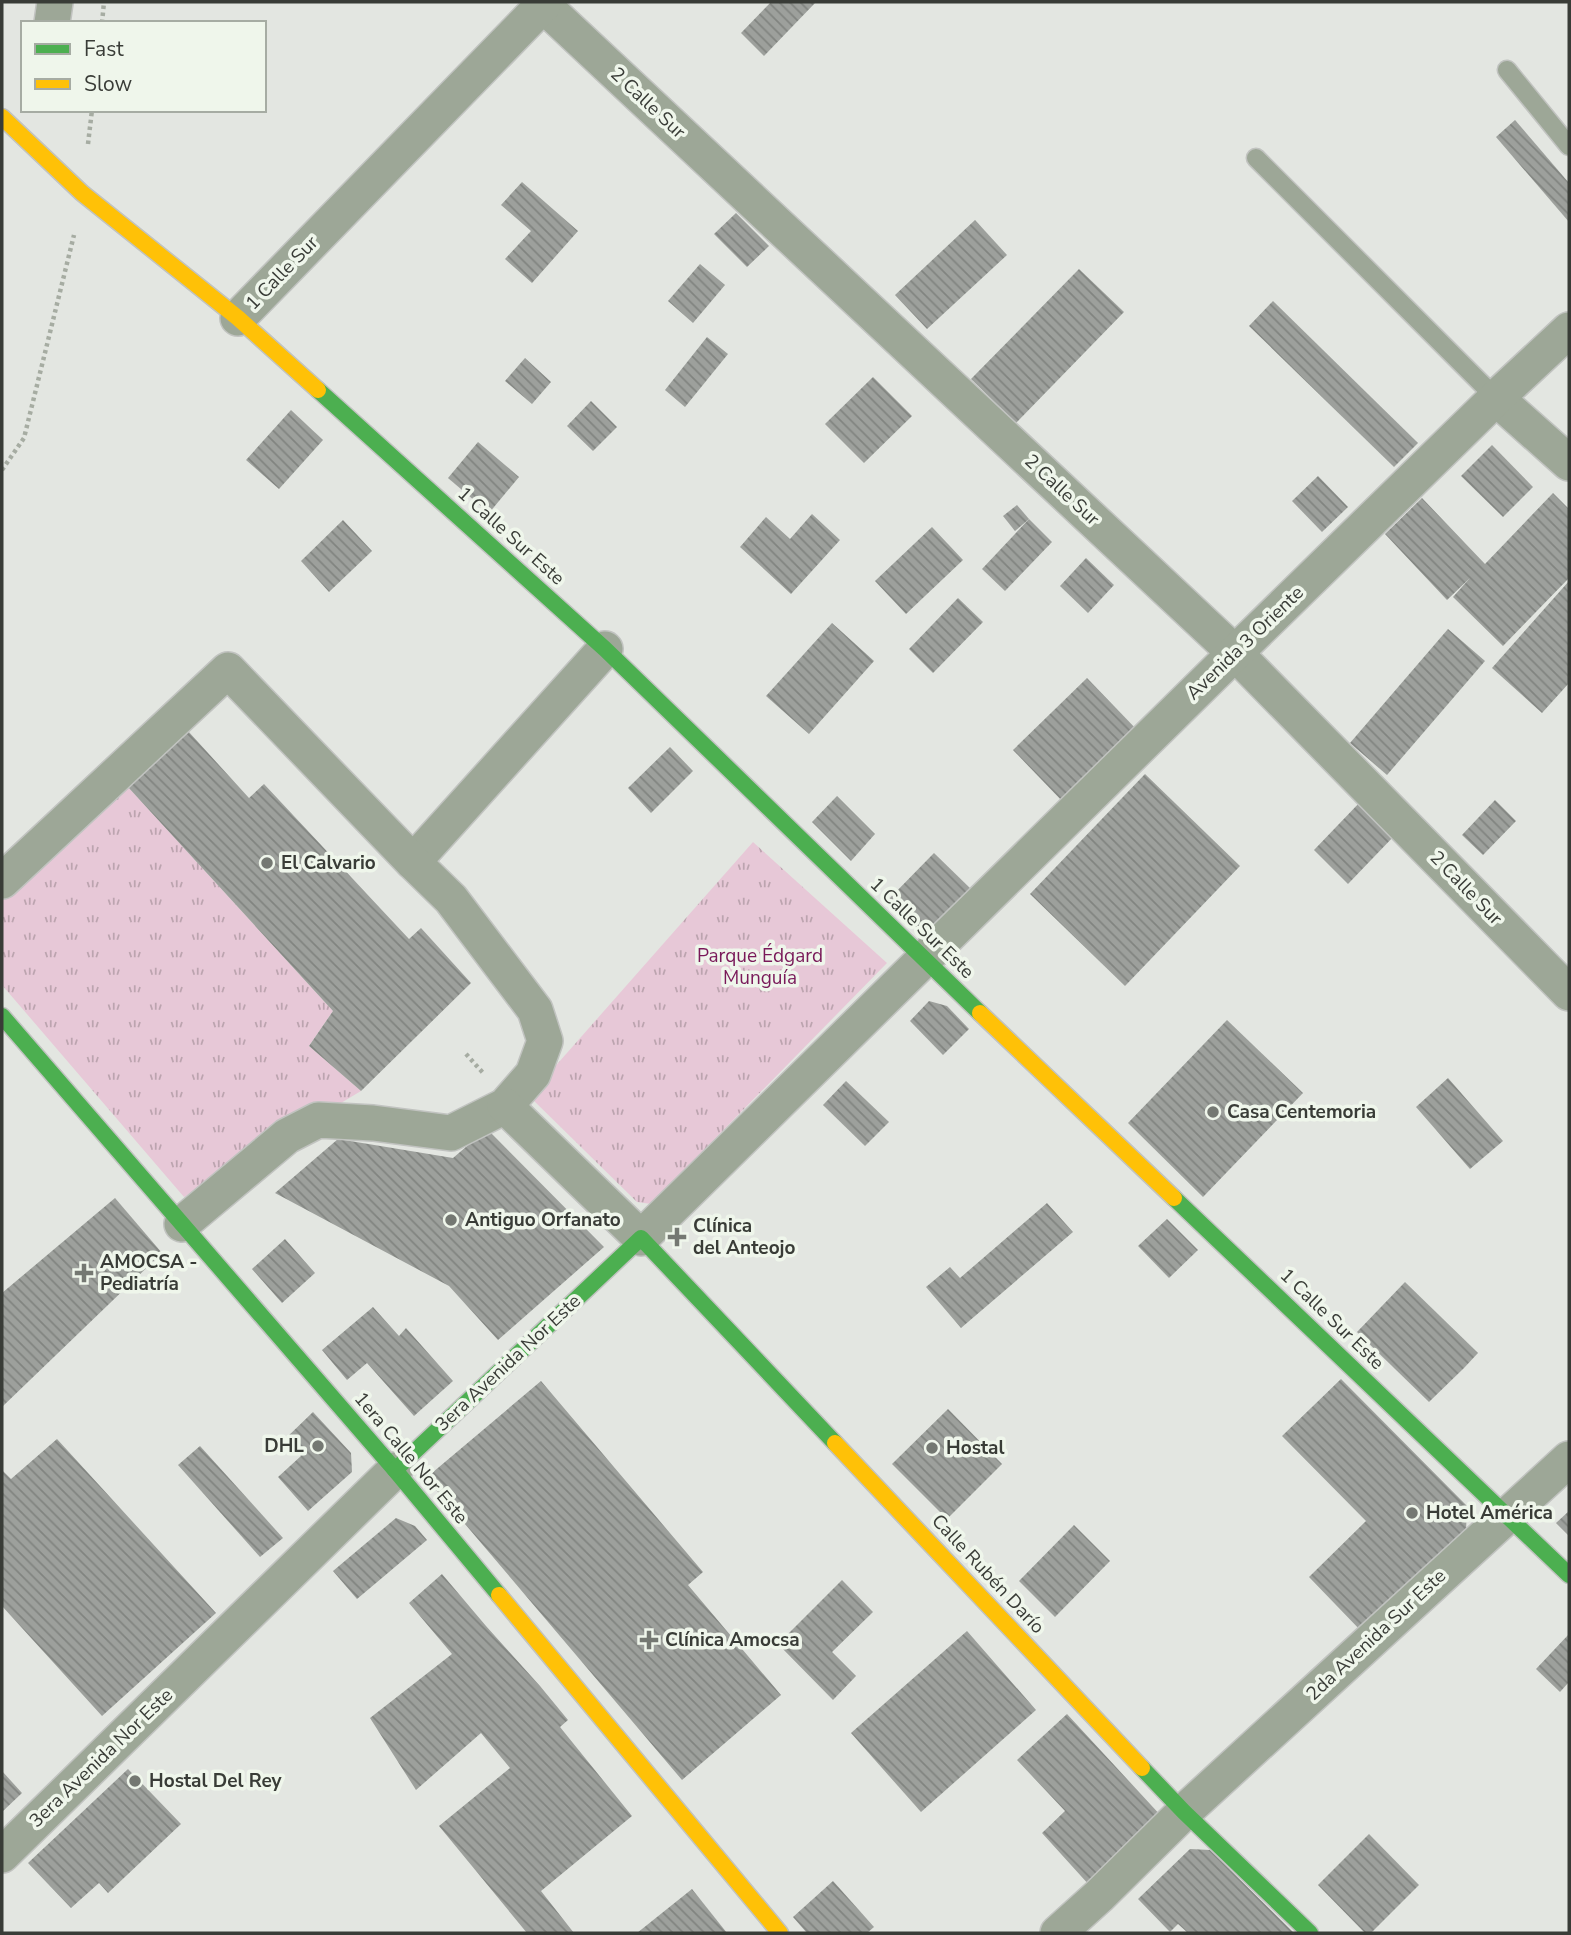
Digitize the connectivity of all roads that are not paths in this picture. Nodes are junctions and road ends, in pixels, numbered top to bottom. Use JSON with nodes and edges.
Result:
{"nodes":[{"id":1,"x":55,"y":2,"type":"edge"},
{"id":2,"x":542,"y":3,"type":"edge"},
{"id":3,"x":52,"y":21,"type":"edge"},
{"id":4,"x":1507,"y":71,"type":"dead end"},
{"id":5,"x":19,"y":121,"type":"edge"},
{"id":6,"x":1569,"y":146,"type":"edge"},
{"id":7,"x":1256,"y":158,"type":"dead end"},
{"id":8,"x":238,"y":318,"type":"junction"},
{"id":9,"x":1569,"y":330,"type":"edge"},
{"id":10,"x":1496,"y":398,"type":"junction"},
{"id":11,"x":1569,"y":463,"type":"edge"},
{"id":12,"x":605,"y":649,"type":"junction"},
{"id":13,"x":1236,"y":653,"type":"junction"},
{"id":14,"x":413,"y":862,"type":"junction"},
{"id":15,"x":2,"y":881,"type":"edge"},
{"id":16,"x":924,"y":959,"type":"junction"},
{"id":17,"x":1569,"y":993,"type":"edge"},
{"id":18,"x":2,"y":1016,"type":"edge"},
{"id":19,"x":498,"y":1094,"type":"junction"},
{"id":20,"x":182,"y":1224,"type":"junction"},
{"id":21,"x":641,"y":1238,"type":"junction"},
{"id":22,"x":1569,"y":1459,"type":"edge"},
{"id":23,"x":395,"y":1470,"type":"junction"},
{"id":24,"x":1508,"y":1515,"type":"junction"},
{"id":25,"x":1569,"y":1575,"type":"edge"},
{"id":26,"x":1184,"y":1812,"type":"junction"},
{"id":27,"x":2,"y":1855,"type":"edge"},
{"id":28,"x":780,"y":1933,"type":"edge"},
{"id":29,"x":1058,"y":1933,"type":"edge"},
{"id":30,"x":1310,"y":1933,"type":"edge"}],
"edges":[{"from":1,"to":3,"type":"street"},
{"from":2,"to":8,"type":"street","name":"1 Calle Sur"},
{"from":2,"to":13,"type":"street","name":"2 Calle Sur"},
{"from":4,"to":6,"type":"lane"},
{"from":5,"to":8,"type":"street","name":"1 Calle Sur"},
{"from":7,"to":10,"type":"lane"},
{"from":8,"to":12,"type":"street","name":"1 Calle Sur Este"},
{"from":9,"to":10,"type":"street","name":"Avenida 3 Oriente"},
{"from":10,"to":11,"type":"street"},
{"from":10,"to":13,"type":"street","name":"Avenida 3 Oriente"},
{"from":12,"to":14,"type":"street"},
{"from":12,"to":16,"type":"street","name":"1 Calle Sur Este"},
{"from":13,"to":16,"type":"street","name":"Avenida 3 Oriente"},
{"from":13,"to":17,"type":"street","name":"2 Calle Sur"},
{"from":14,"to":15,"type":"street"},
{"from":14,"to":19,"type":"street"},
{"from":16,"to":21,"type":"street","name":"3era Avenida Nor Este"},
{"from":16,"to":24,"type":"street","name":"1 Calle Sur Este"},
{"from":18,"to":20,"type":"street","name":"1era Calle Nor Este"},
{"from":19,"to":20,"type":"street"},
{"from":19,"to":21,"type":"street"},
{"from":20,"to":23,"type":"street","name":"1era Calle Nor Este"},
{"from":21,"to":23,"type":"street","name":"3era Avenida Nor Este"},
{"from":21,"to":26,"type":"street","name":"Calle Rubén Darío"},
{"from":22,"to":24,"type":"street","name":"2da Avenida Sur Este"},
{"from":23,"to":27,"type":"street","name":"3era Avenida Nor Este"},
{"from":23,"to":28,"type":"street","name":"1era Calle Nor Este"},
{"from":24,"to":25,"type":"street","name":"1 Calle Sur Este"},
{"from":24,"to":26,"type":"street","name":"2da Avenida Sur Este"},
{"from":26,"to":29,"type":"street","name":"2da Avenida Sur Este"},
{"from":26,"to":30,"type":"street","name":"Calle Rubén Darío"}]}
